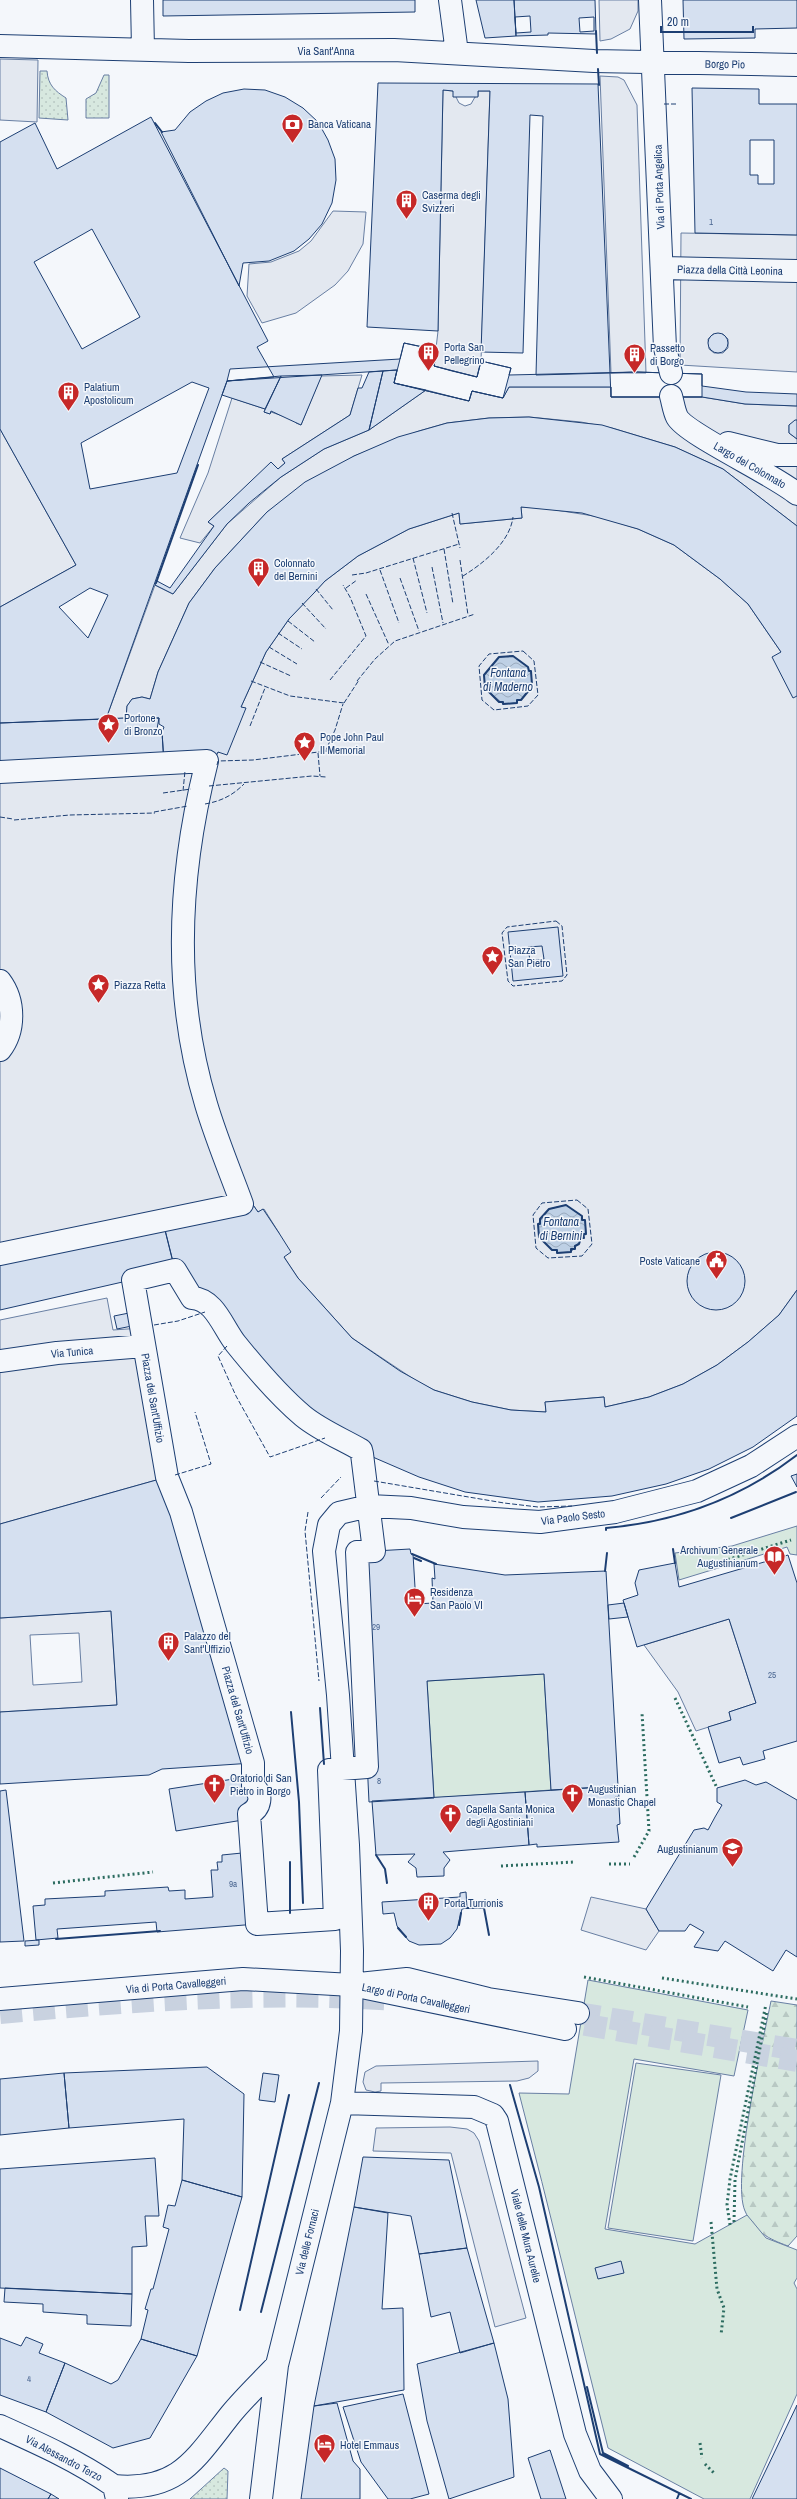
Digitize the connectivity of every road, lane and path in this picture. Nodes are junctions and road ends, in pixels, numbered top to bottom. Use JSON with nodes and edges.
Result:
{"nodes":[{"id":1,"x":142,"y":0,"type":"edge"},
{"id":2,"x":450,"y":0,"type":"edge"},
{"id":3,"x":650,"y":0,"type":"edge"},
{"id":4,"x":0,"y":46,"type":"edge"},
{"id":5,"x":143,"y":49,"type":"junction"},
{"id":6,"x":457,"y":53,"type":"junction"},
{"id":7,"x":652,"y":62,"type":"junction"},
{"id":8,"x":797,"y":65,"type":"edge"},
{"id":9,"x":663,"y":268,"type":"junction"},
{"id":10,"x":797,"y":271,"type":"edge"},
{"id":11,"x":671,"y":373,"type":"dead end"},
{"id":12,"x":671,"y":396,"type":"dead end"},
{"id":13,"x":702,"y":437,"type":"junction"},
{"id":14,"x":797,"y":455,"type":"edge"},
{"id":15,"x":797,"y":494,"type":"edge"},
{"id":16,"x":0,"y":772,"type":"edge"},
{"id":17,"x":0,"y":981,"type":"edge"},
{"id":18,"x":0,"y":1050,"type":"edge"},
{"id":19,"x":0,"y":1254,"type":"edge"},
{"id":20,"x":144,"y":1346,"type":"junction"},
{"id":21,"x":0,"y":1361,"type":"edge"},
{"id":22,"x":797,"y":1436,"type":"edge"},
{"id":23,"x":369,"y":1506,"type":"junction"},
{"id":24,"x":342,"y":1769,"type":"junction"},
{"id":25,"x":352,"y":1985,"type":"junction"},
{"id":26,"x":0,"y":1999,"type":"edge"},
{"id":27,"x":578,"y":2012,"type":"tunnel mouth"},
{"id":28,"x":564,"y":2029,"type":"tunnel mouth"},
{"id":29,"x":342,"y":2103,"type":"junction"},
{"id":30,"x":277,"y":2365,"type":"junction"},
{"id":31,"x":0,"y":2426,"type":"edge"},
{"id":32,"x":116,"y":2492,"type":"edge"},
{"id":33,"x":261,"y":2499,"type":"edge"},
{"id":34,"x":611,"y":2499,"type":"edge"}],
"edges":[{"from":1,"to":5,"type":"street"},
{"from":2,"to":6,"type":"street"},
{"from":3,"to":7,"type":"street","name":"Via di Porta Angelica"},
{"from":4,"to":5,"type":"street","name":"Via Sant'Anna"},
{"from":5,"to":6,"type":"street","name":"Via Sant'Anna"},
{"from":6,"to":7,"type":"street","name":"Via Sant'Anna"},
{"from":7,"to":8,"type":"street","name":"Borgo Pio"},
{"from":7,"to":9,"type":"street","name":"Via di Porta Angelica"},
{"from":9,"to":10,"type":"street","name":"Piazza della Città Leonina"},
{"from":9,"to":11,"type":"street","name":"Via di Porta Angelica"},
{"from":12,"to":13,"type":"street"},
{"from":13,"to":14,"type":"street"},
{"from":13,"to":15,"type":"street","name":"Largo del Colonnato"},
{"from":16,"to":19,"type":"street"},
{"from":17,"to":18,"type":"street"},
{"from":20,"to":21,"type":"street","name":"Via Tunica"},
{"from":20,"to":23,"type":"street","name":"Piazza del Sant'Uffizio"},
{"from":20,"to":24,"type":"street","name":"Piazza del Sant'Uffizio"},
{"from":22,"to":23,"type":"street","name":"Via Paolo Sesto"},
{"from":23,"to":24,"type":"street","name":"Via Paolo Sesto"},
{"from":23,"to":24,"type":"street","name":"Piazza del Sant'Uffizio"},
{"from":24,"to":25,"type":"street"},
{"from":25,"to":26,"type":"street","name":"Via di Porta Cavalleggeri"},
{"from":25,"to":27,"type":"street","name":"Largo di Porta Cavalleggeri"},
{"from":25,"to":28,"type":"street","name":"Largo di Porta Cavalleggeri"},
{"from":25,"to":29,"type":"street","name":"Via delle Fornaci"},
{"from":29,"to":30,"type":"street","name":"Via delle Fornaci"},
{"from":29,"to":34,"type":"street","name":"Viale delle Mura Aurelie"},
{"from":30,"to":32,"type":"street"},
{"from":30,"to":33,"type":"street","name":"Via delle Fornaci"},
{"from":31,"to":32,"type":"street","name":"Via Alessandro Terzo"}]}
